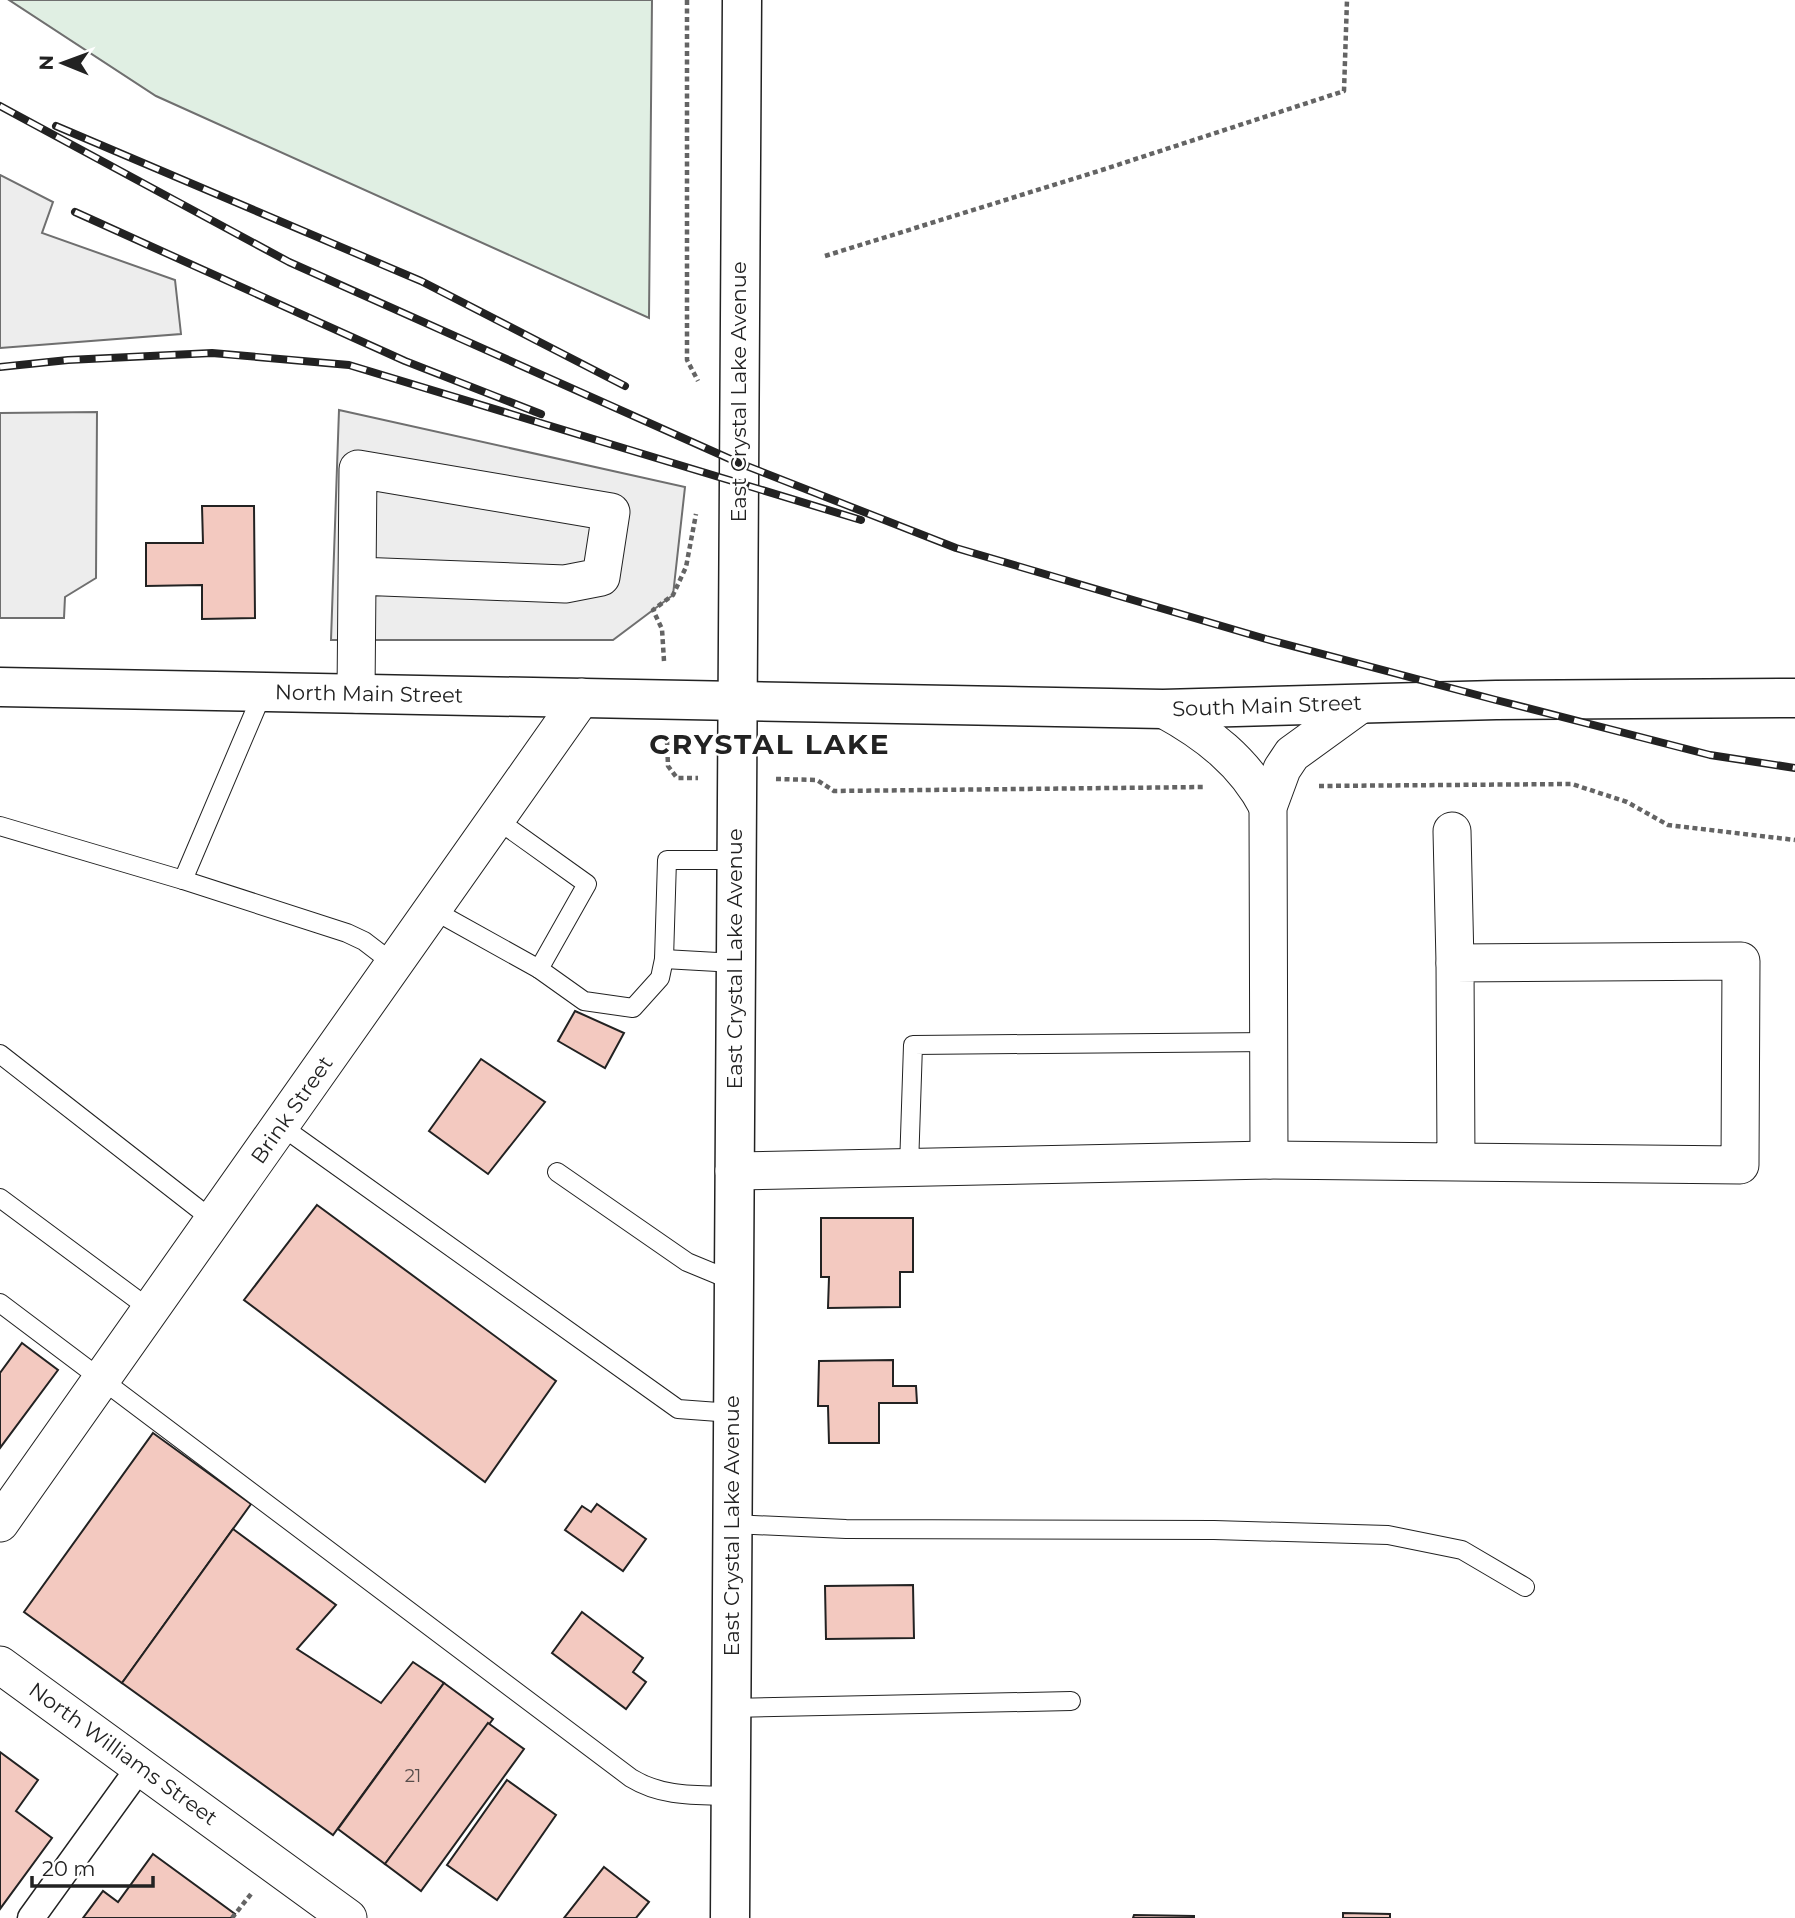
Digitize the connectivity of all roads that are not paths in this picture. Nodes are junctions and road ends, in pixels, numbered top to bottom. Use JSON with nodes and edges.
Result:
{"nodes":[{"id":1,"x":742,"y":0,"type":"edge"},
{"id":2,"x":357,"y":576,"type":"junction"},
{"id":3,"x":0,"y":687,"type":"edge"},
{"id":4,"x":263,"y":692,"type":"junction"},
{"id":5,"x":356,"y":694,"type":"junction"},
{"id":6,"x":582,"y":697,"type":"junction"},
{"id":7,"x":1795,"y":698,"type":"edge"},
{"id":8,"x":738,"y":700,"type":"junction"},
{"id":9,"x":1361,"y":704,"type":"junction"},
{"id":10,"x":1163,"y":709,"type":"junction"},
{"id":11,"x":1268,"y":807,"type":"junction"},
{"id":12,"x":496,"y":819,"type":"junction"},
{"id":13,"x":0,"y":825,"type":"edge"},
{"id":14,"x":1452,"y":831,"type":"dead end"},
{"id":15,"x":735,"y":860,"type":"junction"},
{"id":16,"x":183,"y":880,"type":"junction"},
{"id":17,"x":433,"y":910,"type":"junction"},
{"id":18,"x":664,"y":959,"type":"junction"},
{"id":19,"x":735,"y":963,"type":"junction"},
{"id":20,"x":1455,"y":963,"type":"junction"},
{"id":21,"x":394,"y":964,"type":"junction"},
{"id":22,"x":540,"y":969,"type":"junction"},
{"id":23,"x":1270,"y":1042,"type":"junction"},
{"id":24,"x":0,"y":1054,"type":"edge"},
{"id":25,"x":281,"y":1126,"type":"junction"},
{"id":26,"x":1269,"y":1160,"type":"junction"},
{"id":27,"x":1456,"y":1162,"type":"junction"},
{"id":28,"x":909,"y":1167,"type":"junction"},
{"id":29,"x":557,"y":1171,"type":"dead end"},
{"id":30,"x":734,"y":1171,"type":"junction"},
{"id":31,"x":0,"y":1198,"type":"edge"},
{"id":32,"x":214,"y":1221,"type":"junction"},
{"id":33,"x":733,"y":1281,"type":"junction"},
{"id":34,"x":0,"y":1303,"type":"edge"},
{"id":35,"x":151,"y":1310,"type":"junction"},
{"id":36,"x":102,"y":1379,"type":"junction"},
{"id":37,"x":732,"y":1413,"type":"junction"},
{"id":38,"x":0,"y":1523,"type":"edge"},
{"id":39,"x":732,"y":1524,"type":"junction"},
{"id":40,"x":1524,"y":1587,"type":"dead end"},
{"id":41,"x":0,"y":1665,"type":"edge"},
{"id":42,"x":1071,"y":1700,"type":"dead end"},
{"id":43,"x":731,"y":1709,"type":"junction"},
{"id":44,"x":140,"y":1767,"type":"junction"},
{"id":45,"x":730,"y":1796,"type":"junction"},
{"id":46,"x":31,"y":1918,"type":"edge"},
{"id":47,"x":348,"y":1918,"type":"edge"},
{"id":48,"x":730,"y":1918,"type":"edge"}],
"edges":[{"from":1,"to":8,"type":"street","name":"East Crystal Lake Avenue"},
{"from":2,"to":2,"type":"street"},
{"from":2,"to":5,"type":"street"},
{"from":3,"to":4,"type":"street","name":"North Main Street"},
{"from":4,"to":5,"type":"street","name":"North Main Street"},
{"from":4,"to":16,"type":"lane"},
{"from":5,"to":6,"type":"street","name":"North Main Street"},
{"from":6,"to":8,"type":"street","name":"North Main Street"},
{"from":6,"to":12,"type":"street","name":"Brink Street"},
{"from":7,"to":9,"type":"street","name":"South Main Street"},
{"from":8,"to":10,"type":"street","name":"South Main Street"},
{"from":8,"to":15,"type":"street","name":"East Crystal Lake Avenue"},
{"from":9,"to":10,"type":"street","name":"South Main Street"},
{"from":9,"to":11,"type":"street"},
{"from":10,"to":11,"type":"street"},
{"from":11,"to":23,"type":"street"},
{"from":12,"to":17,"type":"street","name":"Brink Street"},
{"from":12,"to":22,"type":"lane"},
{"from":13,"to":16,"type":"lane"},
{"from":14,"to":20,"type":"street"},
{"from":15,"to":18,"type":"lane"},
{"from":15,"to":19,"type":"street","name":"East Crystal Lake Avenue"},
{"from":16,"to":21,"type":"lane"},
{"from":17,"to":21,"type":"street","name":"Brink Street"},
{"from":17,"to":22,"type":"lane"},
{"from":18,"to":19,"type":"lane"},
{"from":18,"to":22,"type":"lane"},
{"from":19,"to":30,"type":"street","name":"East Crystal Lake Avenue"},
{"from":20,"to":27,"type":"street"},
{"from":20,"to":27,"type":"street"},
{"from":21,"to":25,"type":"street","name":"Brink Street"},
{"from":23,"to":26,"type":"street"},
{"from":23,"to":28,"type":"lane"},
{"from":24,"to":32,"type":"lane"},
{"from":25,"to":32,"type":"street","name":"Brink Street"},
{"from":25,"to":37,"type":"lane"},
{"from":26,"to":27,"type":"street"},
{"from":26,"to":28,"type":"street"},
{"from":28,"to":30,"type":"street"},
{"from":29,"to":33,"type":"lane"},
{"from":30,"to":33,"type":"street","name":"East Crystal Lake Avenue"},
{"from":31,"to":35,"type":"lane"},
{"from":32,"to":35,"type":"street","name":"Brink Street"},
{"from":33,"to":37,"type":"street","name":"East Crystal Lake Avenue"},
{"from":34,"to":36,"type":"lane"},
{"from":35,"to":36,"type":"street","name":"Brink Street"},
{"from":36,"to":38,"type":"street","name":"Brink Street"},
{"from":36,"to":45,"type":"lane"},
{"from":37,"to":39,"type":"street","name":"East Crystal Lake Avenue"},
{"from":39,"to":40,"type":"lane"},
{"from":39,"to":43,"type":"street","name":"East Crystal Lake Avenue"},
{"from":41,"to":44,"type":"street","name":"North Williams Street"},
{"from":42,"to":43,"type":"lane"},
{"from":43,"to":45,"type":"street","name":"East Crystal Lake Avenue"},
{"from":44,"to":46,"type":"street"},
{"from":44,"to":47,"type":"street","name":"North Williams Street"},
{"from":45,"to":48,"type":"street","name":"East Crystal Lake Avenue"}]}
